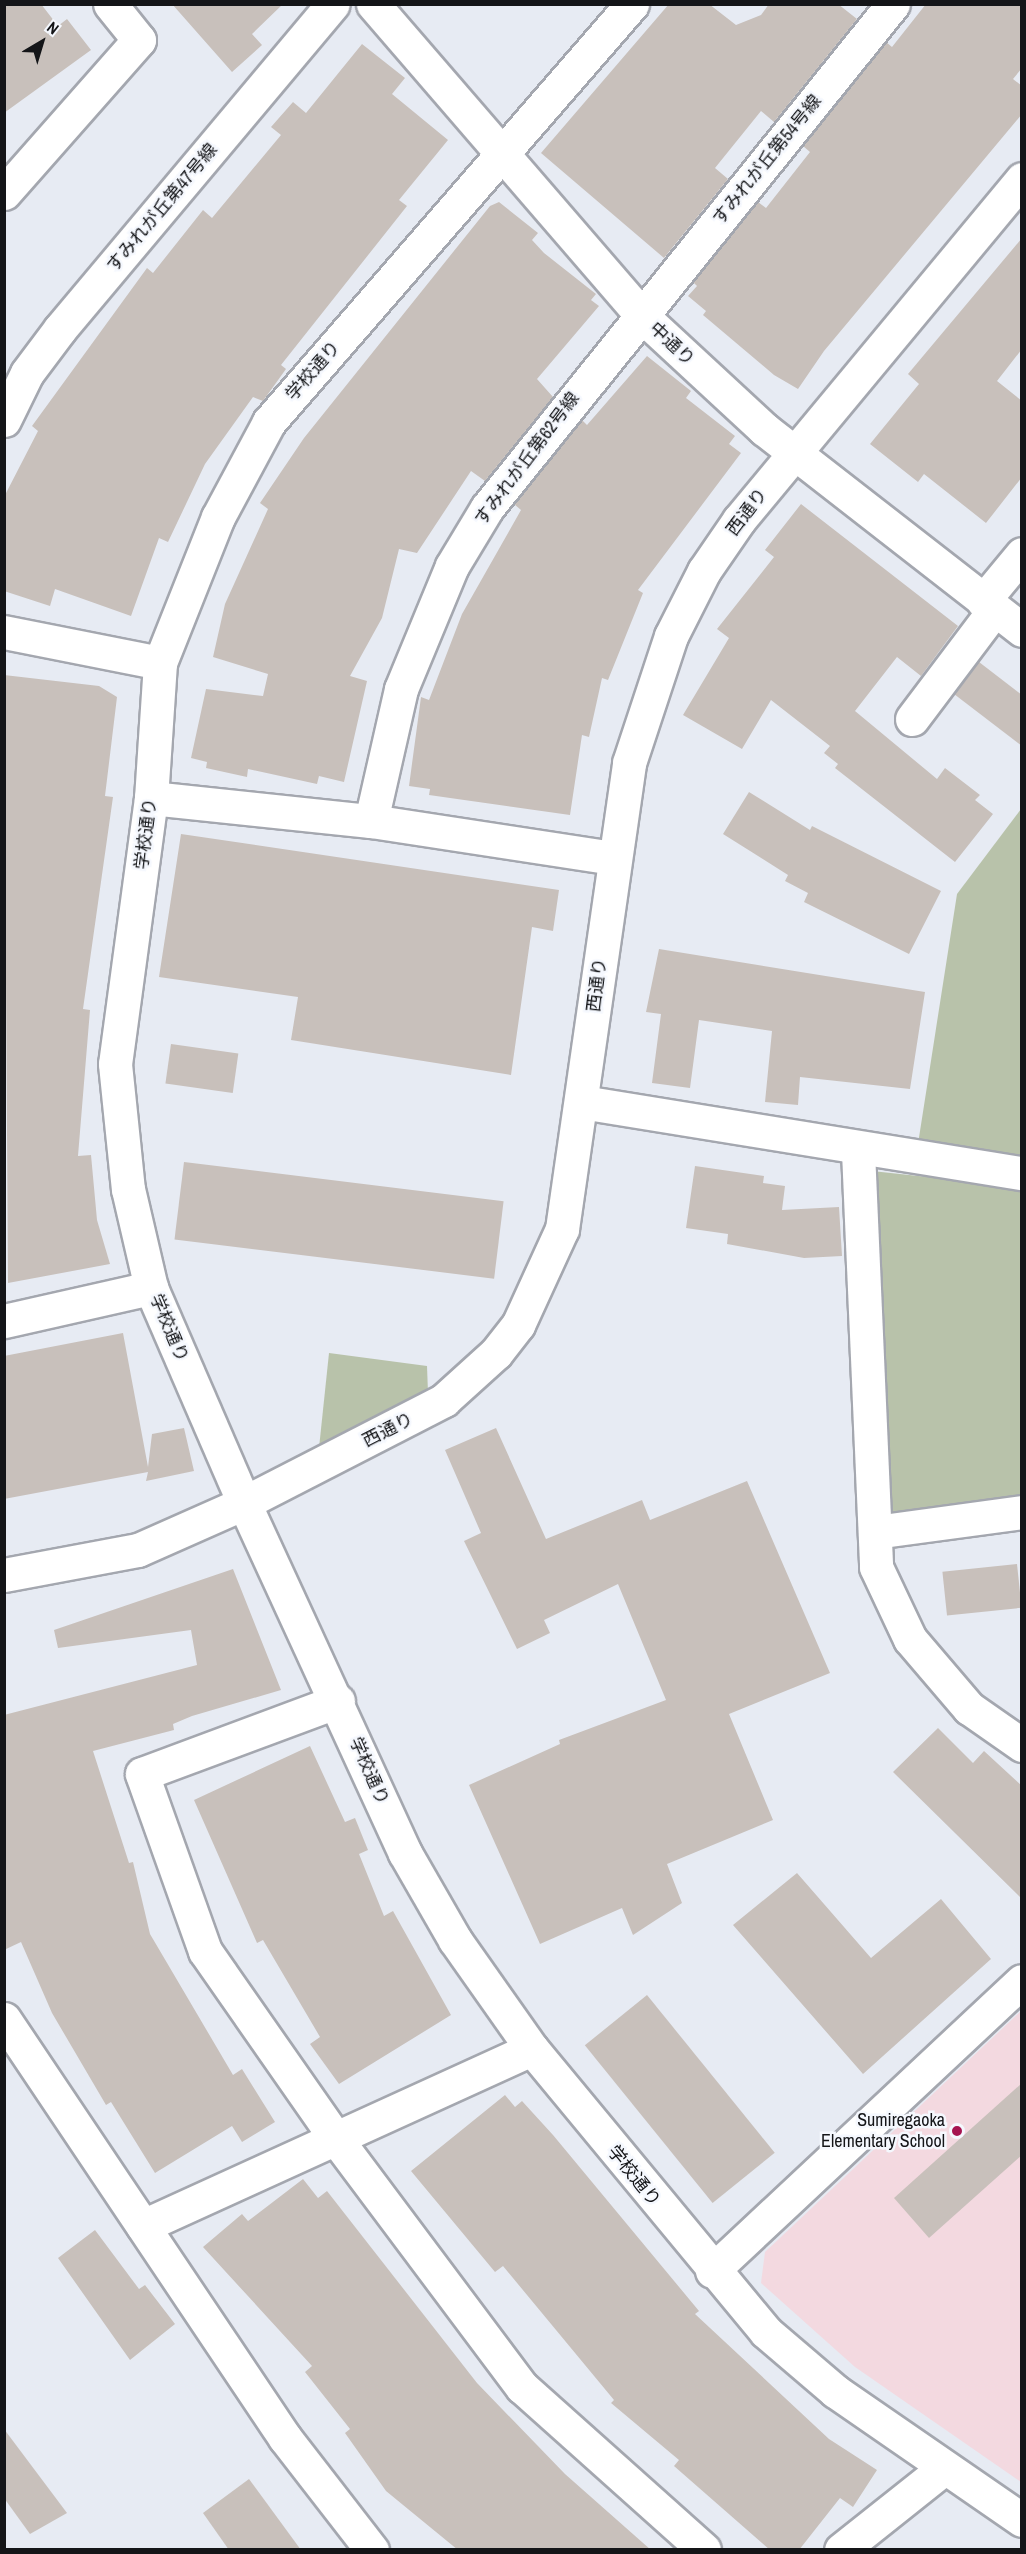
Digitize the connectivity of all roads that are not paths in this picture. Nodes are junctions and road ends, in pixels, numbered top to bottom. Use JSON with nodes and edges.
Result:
{"nodes":[{"id":1,"x":110,"y":4,"type":"edge"},
{"id":2,"x":333,"y":4,"type":"edge"},
{"id":3,"x":373,"y":4,"type":"edge"},
{"id":4,"x":632,"y":4,"type":"edge"},
{"id":5,"x":893,"y":4,"type":"edge"},
{"id":6,"x":505,"y":153,"type":"junction"},
{"id":7,"x":1022,"y":178,"type":"edge"},
{"id":8,"x":4,"y":193,"type":"edge"},
{"id":9,"x":641,"y":315,"type":"junction"},
{"id":10,"x":4,"y":420,"type":"edge"},
{"id":11,"x":793,"y":452,"type":"junction"},
{"id":12,"x":1022,"y":554,"type":"edge"},
{"id":13,"x":988,"y":605,"type":"junction"},
{"id":14,"x":1022,"y":630,"type":"edge"},
{"id":15,"x":4,"y":632,"type":"edge"},
{"id":16,"x":160,"y":663,"type":"junction"},
{"id":17,"x":912,"y":718,"type":"dead end"},
{"id":18,"x":152,"y":798,"type":"junction"},
{"id":19,"x":371,"y":821,"type":"junction"},
{"id":20,"x":613,"y":858,"type":"junction"},
{"id":21,"x":582,"y":1102,"type":"junction"},
{"id":22,"x":858,"y":1150,"type":"junction"},
{"id":23,"x":1022,"y":1173,"type":"edge"},
{"id":24,"x":151,"y":1288,"type":"junction"},
{"id":25,"x":4,"y":1321,"type":"edge"},
{"id":26,"x":244,"y":1503,"type":"junction"},
{"id":27,"x":1022,"y":1512,"type":"edge"},
{"id":28,"x":875,"y":1532,"type":"junction"},
{"id":29,"x":4,"y":1575,"type":"edge"},
{"id":30,"x":338,"y":1701,"type":"junction"},
{"id":31,"x":1022,"y":1744,"type":"edge"},
{"id":32,"x":1022,"y":1981,"type":"edge"},
{"id":33,"x":4,"y":2019,"type":"edge"},
{"id":34,"x":532,"y":2049,"type":"junction"},
{"id":35,"x":337,"y":2140,"type":"junction"},
{"id":36,"x":143,"y":2226,"type":"junction"},
{"id":37,"x":712,"y":2271,"type":"junction"},
{"id":38,"x":944,"y":2468,"type":"junction"},
{"id":39,"x":1022,"y":2520,"type":"edge"},
{"id":40,"x":372,"y":2550,"type":"edge"},
{"id":41,"x":704,"y":2550,"type":"edge"},
{"id":42,"x":841,"y":2550,"type":"edge"}],
"edges":[{"from":1,"to":8,"type":"street"},
{"from":2,"to":10,"type":"street","name":"すみれが丘第47号線"},
{"from":3,"to":6,"type":"street","name":"中通り"},
{"from":4,"to":6,"type":"street","name":"学校通り"},
{"from":5,"to":9,"type":"street","name":"すみれが丘第54号線"},
{"from":6,"to":9,"type":"street","name":"中通り"},
{"from":6,"to":16,"type":"street","name":"学校通り"},
{"from":7,"to":11,"type":"street","name":"西通り"},
{"from":9,"to":11,"type":"street","name":"中通り"},
{"from":9,"to":19,"type":"street","name":"すみれが丘第62号線"},
{"from":11,"to":13,"type":"street","name":"中通り"},
{"from":11,"to":20,"type":"street","name":"西通り"},
{"from":12,"to":13,"type":"street"},
{"from":13,"to":14,"type":"street","name":"中通り"},
{"from":13,"to":17,"type":"street"},
{"from":15,"to":16,"type":"street"},
{"from":16,"to":18,"type":"street","name":"学校通り"},
{"from":18,"to":19,"type":"street"},
{"from":18,"to":24,"type":"street","name":"学校通り"},
{"from":19,"to":20,"type":"street"},
{"from":20,"to":21,"type":"street","name":"西通り"},
{"from":21,"to":22,"type":"street"},
{"from":21,"to":26,"type":"street","name":"西通り"},
{"from":22,"to":23,"type":"street"},
{"from":22,"to":28,"type":"street"},
{"from":24,"to":25,"type":"street"},
{"from":24,"to":26,"type":"street","name":"学校通り"},
{"from":26,"to":29,"type":"street","name":"西通り"},
{"from":26,"to":30,"type":"street","name":"学校通り"},
{"from":27,"to":28,"type":"street"},
{"from":28,"to":31,"type":"street"},
{"from":30,"to":34,"type":"street","name":"学校通り"},
{"from":30,"to":35,"type":"street"},
{"from":32,"to":37,"type":"street"},
{"from":33,"to":36,"type":"street"},
{"from":34,"to":35,"type":"street"},
{"from":34,"to":37,"type":"street","name":"学校通り"},
{"from":35,"to":36,"type":"street"},
{"from":35,"to":41,"type":"street"},
{"from":36,"to":40,"type":"street"},
{"from":37,"to":38,"type":"street","name":"学校通り"},
{"from":38,"to":39,"type":"street","name":"学校通り"},
{"from":38,"to":42,"type":"street"}]}
